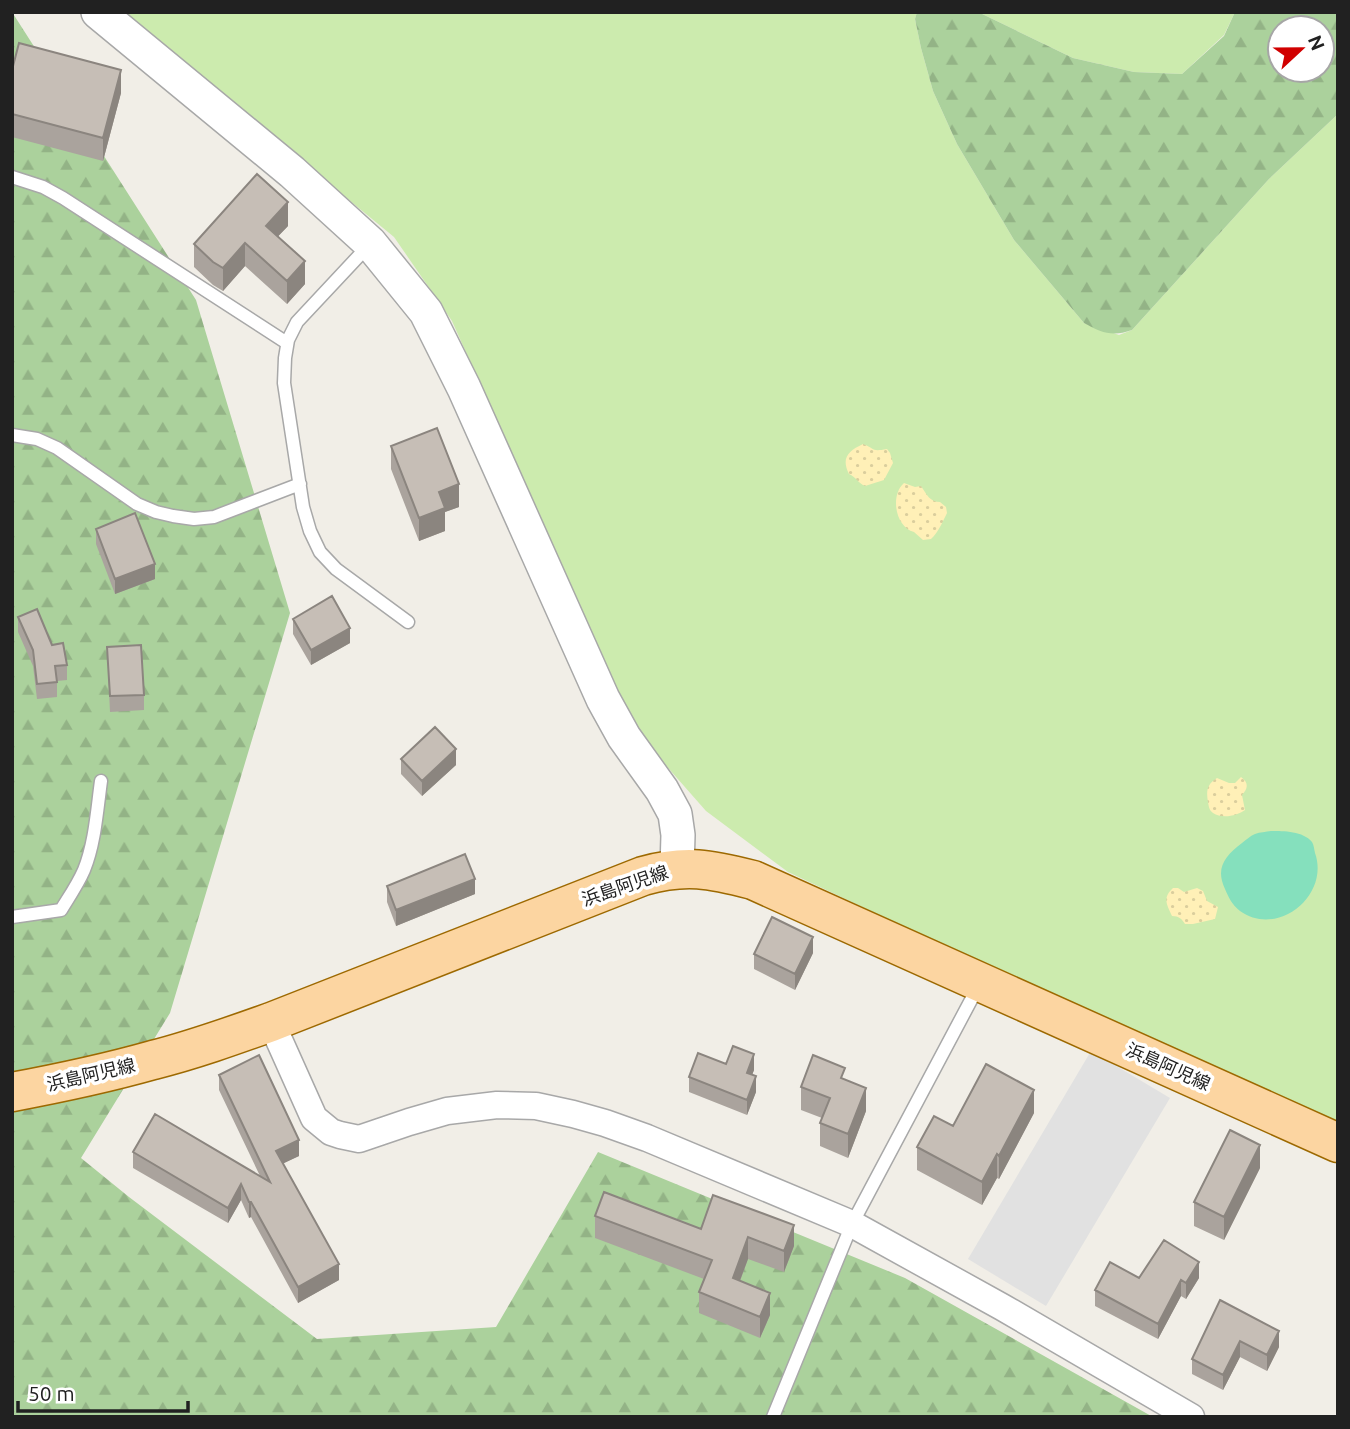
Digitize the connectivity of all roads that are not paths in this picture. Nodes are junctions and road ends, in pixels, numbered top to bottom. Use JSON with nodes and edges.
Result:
{"nodes":[{"id":1,"x":98,"y":12,"type":"edge"},
{"id":2,"x":12,"y":177,"type":"edge"},
{"id":3,"x":370,"y":243,"type":"junction"},
{"id":4,"x":287,"y":343,"type":"junction"},
{"id":5,"x":12,"y":435,"type":"edge"},
{"id":6,"x":299,"y":484,"type":"junction"},
{"id":7,"x":408,"y":622,"type":"dead end"},
{"id":8,"x":101,"y":781,"type":"dead end"},
{"id":9,"x":677,"y":868,"type":"junction"},
{"id":10,"x":12,"y":917,"type":"edge"},
{"id":11,"x":980,"y":982,"type":"junction"},
{"id":12,"x":271,"y":1022,"type":"junction"},
{"id":13,"x":12,"y":1092,"type":"edge"},
{"id":14,"x":1338,"y":1143,"type":"edge"},
{"id":15,"x":852,"y":1224,"type":"junction"},
{"id":16,"x":773,"y":1417,"type":"edge"},
{"id":17,"x":1191,"y":1417,"type":"edge"}],
"edges":[{"from":1,"to":3,"type":"street"},
{"from":2,"to":4,"type":"lane"},
{"from":3,"to":4,"type":"lane"},
{"from":3,"to":9,"type":"street"},
{"from":4,"to":6,"type":"lane"},
{"from":5,"to":6,"type":"lane"},
{"from":6,"to":7,"type":"lane"},
{"from":8,"to":10,"type":"lane"},
{"from":9,"to":11,"type":"main road","name":"浜島阿児線"},
{"from":9,"to":12,"type":"main road","name":"浜島阿児線"},
{"from":11,"to":14,"type":"main road","name":"浜島阿児線"},
{"from":11,"to":15,"type":"lane"},
{"from":12,"to":13,"type":"main road","name":"浜島阿児線"},
{"from":12,"to":15,"type":"street"},
{"from":15,"to":16,"type":"lane"},
{"from":15,"to":17,"type":"street"}]}
